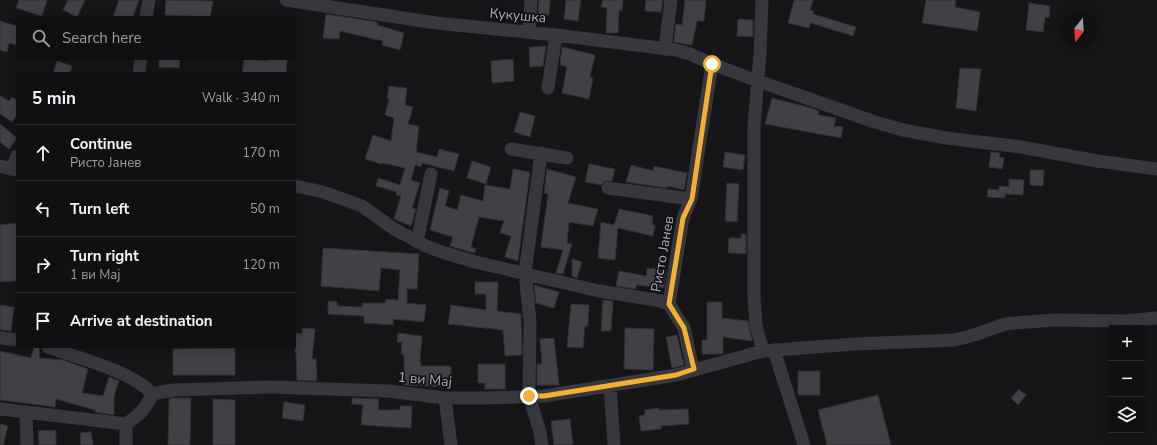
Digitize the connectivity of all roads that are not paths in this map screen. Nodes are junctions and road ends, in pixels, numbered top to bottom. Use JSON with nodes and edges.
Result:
{"nodes":[{"id":1,"x":149,"y":0,"type":"edge"},
{"id":2,"x":286,"y":0,"type":"edge"},
{"id":3,"x":531,"y":0,"type":"edge"},
{"id":4,"x":671,"y":0,"type":"edge"},
{"id":5,"x":762,"y":0,"type":"edge"},
{"id":6,"x":146,"y":16,"type":"edge"},
{"id":7,"x":529,"y":32,"type":"junction"},
{"id":8,"x":556,"y":35,"type":"junction"},
{"id":9,"x":665,"y":49,"type":"junction"},
{"id":10,"x":140,"y":60,"type":"edge"},
{"id":11,"x":712,"y":64,"type":"junction"},
{"id":12,"x":139,"y":72,"type":"edge"},
{"id":13,"x":758,"y":81,"type":"junction"},
{"id":14,"x":548,"y":88,"type":"dead end"},
{"id":15,"x":511,"y":149,"type":"dead end"},
{"id":16,"x":541,"y":153,"type":"junction"},
{"id":17,"x":16,"y":158,"type":"edge"},
{"id":18,"x":567,"y":158,"type":"dead end"},
{"id":19,"x":9,"y":168,"type":"edge"},
{"id":20,"x":1157,"y":169,"type":"edge"},
{"id":21,"x":431,"y":174,"type":"dead end"},
{"id":22,"x":296,"y":186,"type":"edge"},
{"id":23,"x":608,"y":188,"type":"dead end"},
{"id":24,"x":692,"y":199,"type":"junction"},
{"id":25,"x":417,"y":242,"type":"junction"},
{"id":26,"x":525,"y":273,"type":"junction"},
{"id":27,"x":669,"y":304,"type":"junction"},
{"id":28,"x":1157,"y":318,"type":"edge"},
{"id":29,"x":0,"y":338,"type":"edge"},
{"id":30,"x":16,"y":340,"type":"edge"},
{"id":31,"x":51,"y":348,"type":"edge"},
{"id":32,"x":769,"y":351,"type":"junction"},
{"id":33,"x":694,"y":369,"type":"junction"},
{"id":34,"x":610,"y":386,"type":"junction"},
{"id":35,"x":152,"y":394,"type":"junction"},
{"id":36,"x":529,"y":396,"type":"junction"},
{"id":37,"x":445,"y":398,"type":"junction"},
{"id":38,"x":0,"y":409,"type":"edge"},
{"id":39,"x":26,"y":412,"type":"junction"},
{"id":40,"x":126,"y":424,"type":"junction"},
{"id":41,"x":27,"y":445,"type":"edge"},
{"id":42,"x":126,"y":445,"type":"edge"},
{"id":43,"x":451,"y":445,"type":"edge"},
{"id":44,"x":542,"y":445,"type":"edge"},
{"id":45,"x":614,"y":445,"type":"edge"},
{"id":46,"x":804,"y":445,"type":"edge"}],
"edges":[{"from":1,"to":6,"type":"street"},
{"from":2,"to":7,"type":"street","name":"Кукушка"},
{"from":3,"to":7,"type":"street"},
{"from":4,"to":9,"type":"street"},
{"from":5,"to":13,"type":"street"},
{"from":7,"to":8,"type":"street","name":"Кукушка"},
{"from":8,"to":9,"type":"street","name":"Кукушка"},
{"from":8,"to":14,"type":"street","name":"Кукушка"},
{"from":9,"to":11,"type":"street","name":"Кукушка"},
{"from":10,"to":12,"type":"street"},
{"from":11,"to":13,"type":"street","name":"Кукушка"},
{"from":11,"to":24,"type":"street","name":"Ристо Јанев"},
{"from":13,"to":20,"type":"street","name":"Кукушка"},
{"from":13,"to":32,"type":"street"},
{"from":15,"to":16,"type":"street"},
{"from":16,"to":18,"type":"street"},
{"from":16,"to":26,"type":"street"},
{"from":17,"to":19,"type":"street"},
{"from":21,"to":25,"type":"street"},
{"from":22,"to":25,"type":"street","name":"Ристо Јанев"},
{"from":23,"to":24,"type":"street"},
{"from":24,"to":27,"type":"street","name":"Ристо Јанев"},
{"from":25,"to":26,"type":"street","name":"Ристо Јанев"},
{"from":26,"to":27,"type":"street","name":"Ристо Јанев"},
{"from":26,"to":36,"type":"street"},
{"from":27,"to":33,"type":"street"},
{"from":28,"to":32,"type":"street","name":"1 ви Мај"},
{"from":29,"to":30,"type":"street"},
{"from":31,"to":35,"type":"street"},
{"from":32,"to":33,"type":"street","name":"1 ви Мај"},
{"from":32,"to":46,"type":"street"},
{"from":33,"to":34,"type":"street","name":"1 ви Мај"},
{"from":34,"to":36,"type":"street","name":"1 ви Мај"},
{"from":34,"to":45,"type":"street"},
{"from":35,"to":37,"type":"street","name":"1 ви Мај"},
{"from":35,"to":40,"type":"street"},
{"from":36,"to":37,"type":"street","name":"1 ви Мај"},
{"from":36,"to":44,"type":"street"},
{"from":37,"to":43,"type":"street"},
{"from":38,"to":39,"type":"street"},
{"from":39,"to":40,"type":"street"},
{"from":39,"to":41,"type":"street"},
{"from":40,"to":42,"type":"street"}]}
